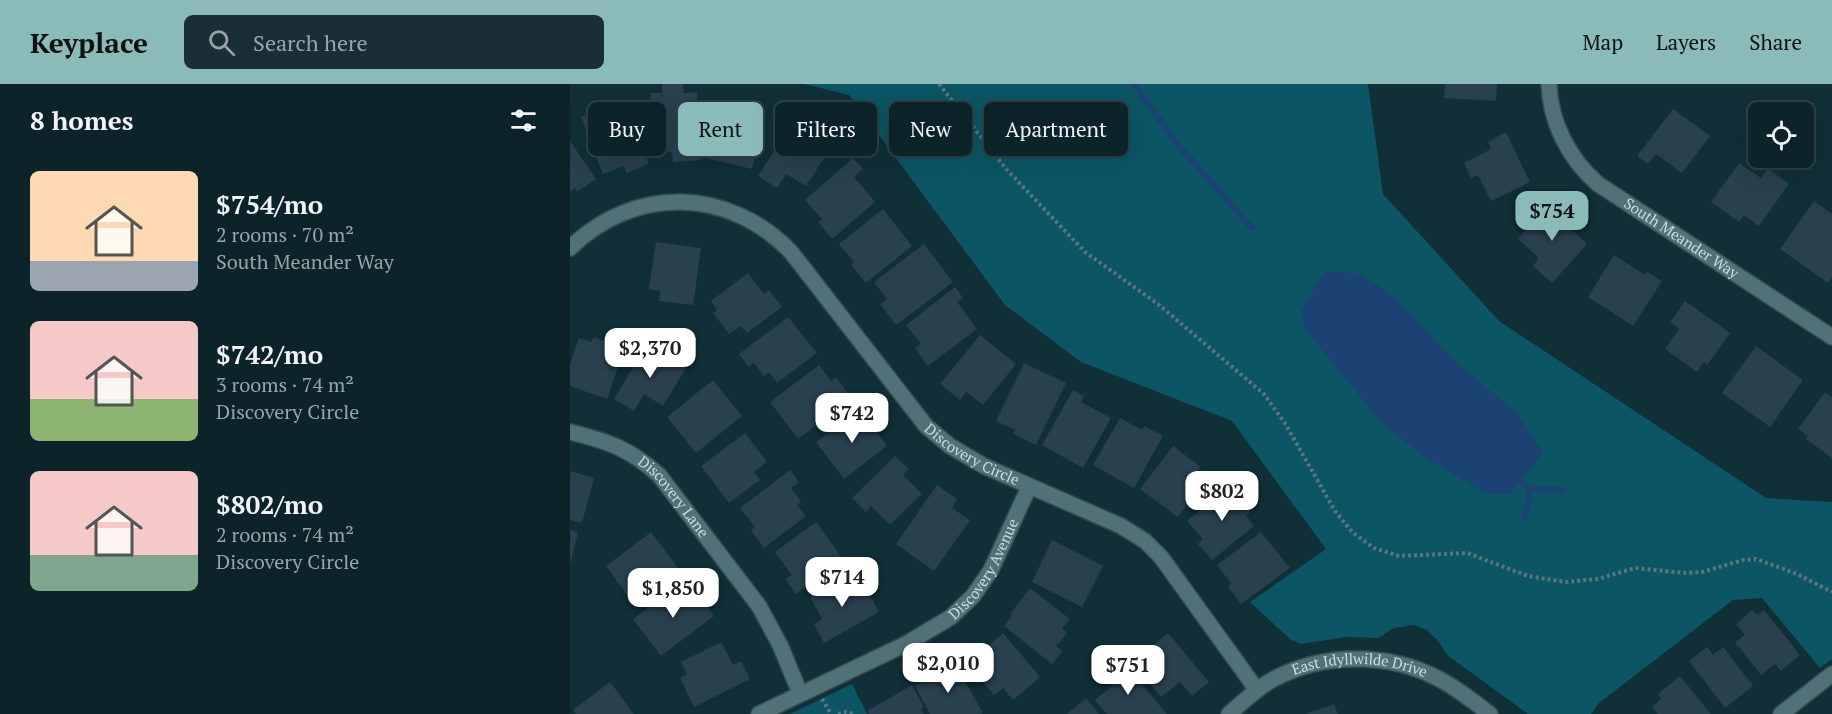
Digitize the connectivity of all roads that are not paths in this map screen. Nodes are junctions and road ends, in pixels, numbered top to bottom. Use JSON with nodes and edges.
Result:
{"nodes":[{"id":1,"x":1549,"y":84,"type":"edge"},
{"id":2,"x":570,"y":248,"type":"edge"},
{"id":3,"x":1832,"y":337,"type":"edge"},
{"id":4,"x":570,"y":432,"type":"edge"},
{"id":5,"x":1029,"y":487,"type":"junction"},
{"id":6,"x":1832,"y":674,"type":"edge"},
{"id":7,"x":1257,"y":690,"type":"junction"},
{"id":8,"x":800,"y":693,"type":"junction"},
{"id":9,"x":759,"y":714,"type":"edge"},
{"id":10,"x":1229,"y":714,"type":"edge"},
{"id":11,"x":1490,"y":714,"type":"edge"},
{"id":12,"x":1781,"y":714,"type":"edge"}],
"edges":[{"from":1,"to":3,"type":"street","name":"South Meander Way"},
{"from":2,"to":5,"type":"street","name":"Discovery Circle"},
{"from":4,"to":8,"type":"street","name":"Discovery Lane"},
{"from":5,"to":7,"type":"street","name":"Discovery Circle"},
{"from":5,"to":8,"type":"street","name":"Discovery Avenue"},
{"from":6,"to":12,"type":"street"},
{"from":7,"to":10,"type":"street","name":"East Idyllwilde Drive"},
{"from":7,"to":11,"type":"street","name":"East Idyllwilde Drive"},
{"from":8,"to":9,"type":"street","name":"Discovery Avenue"}]}
